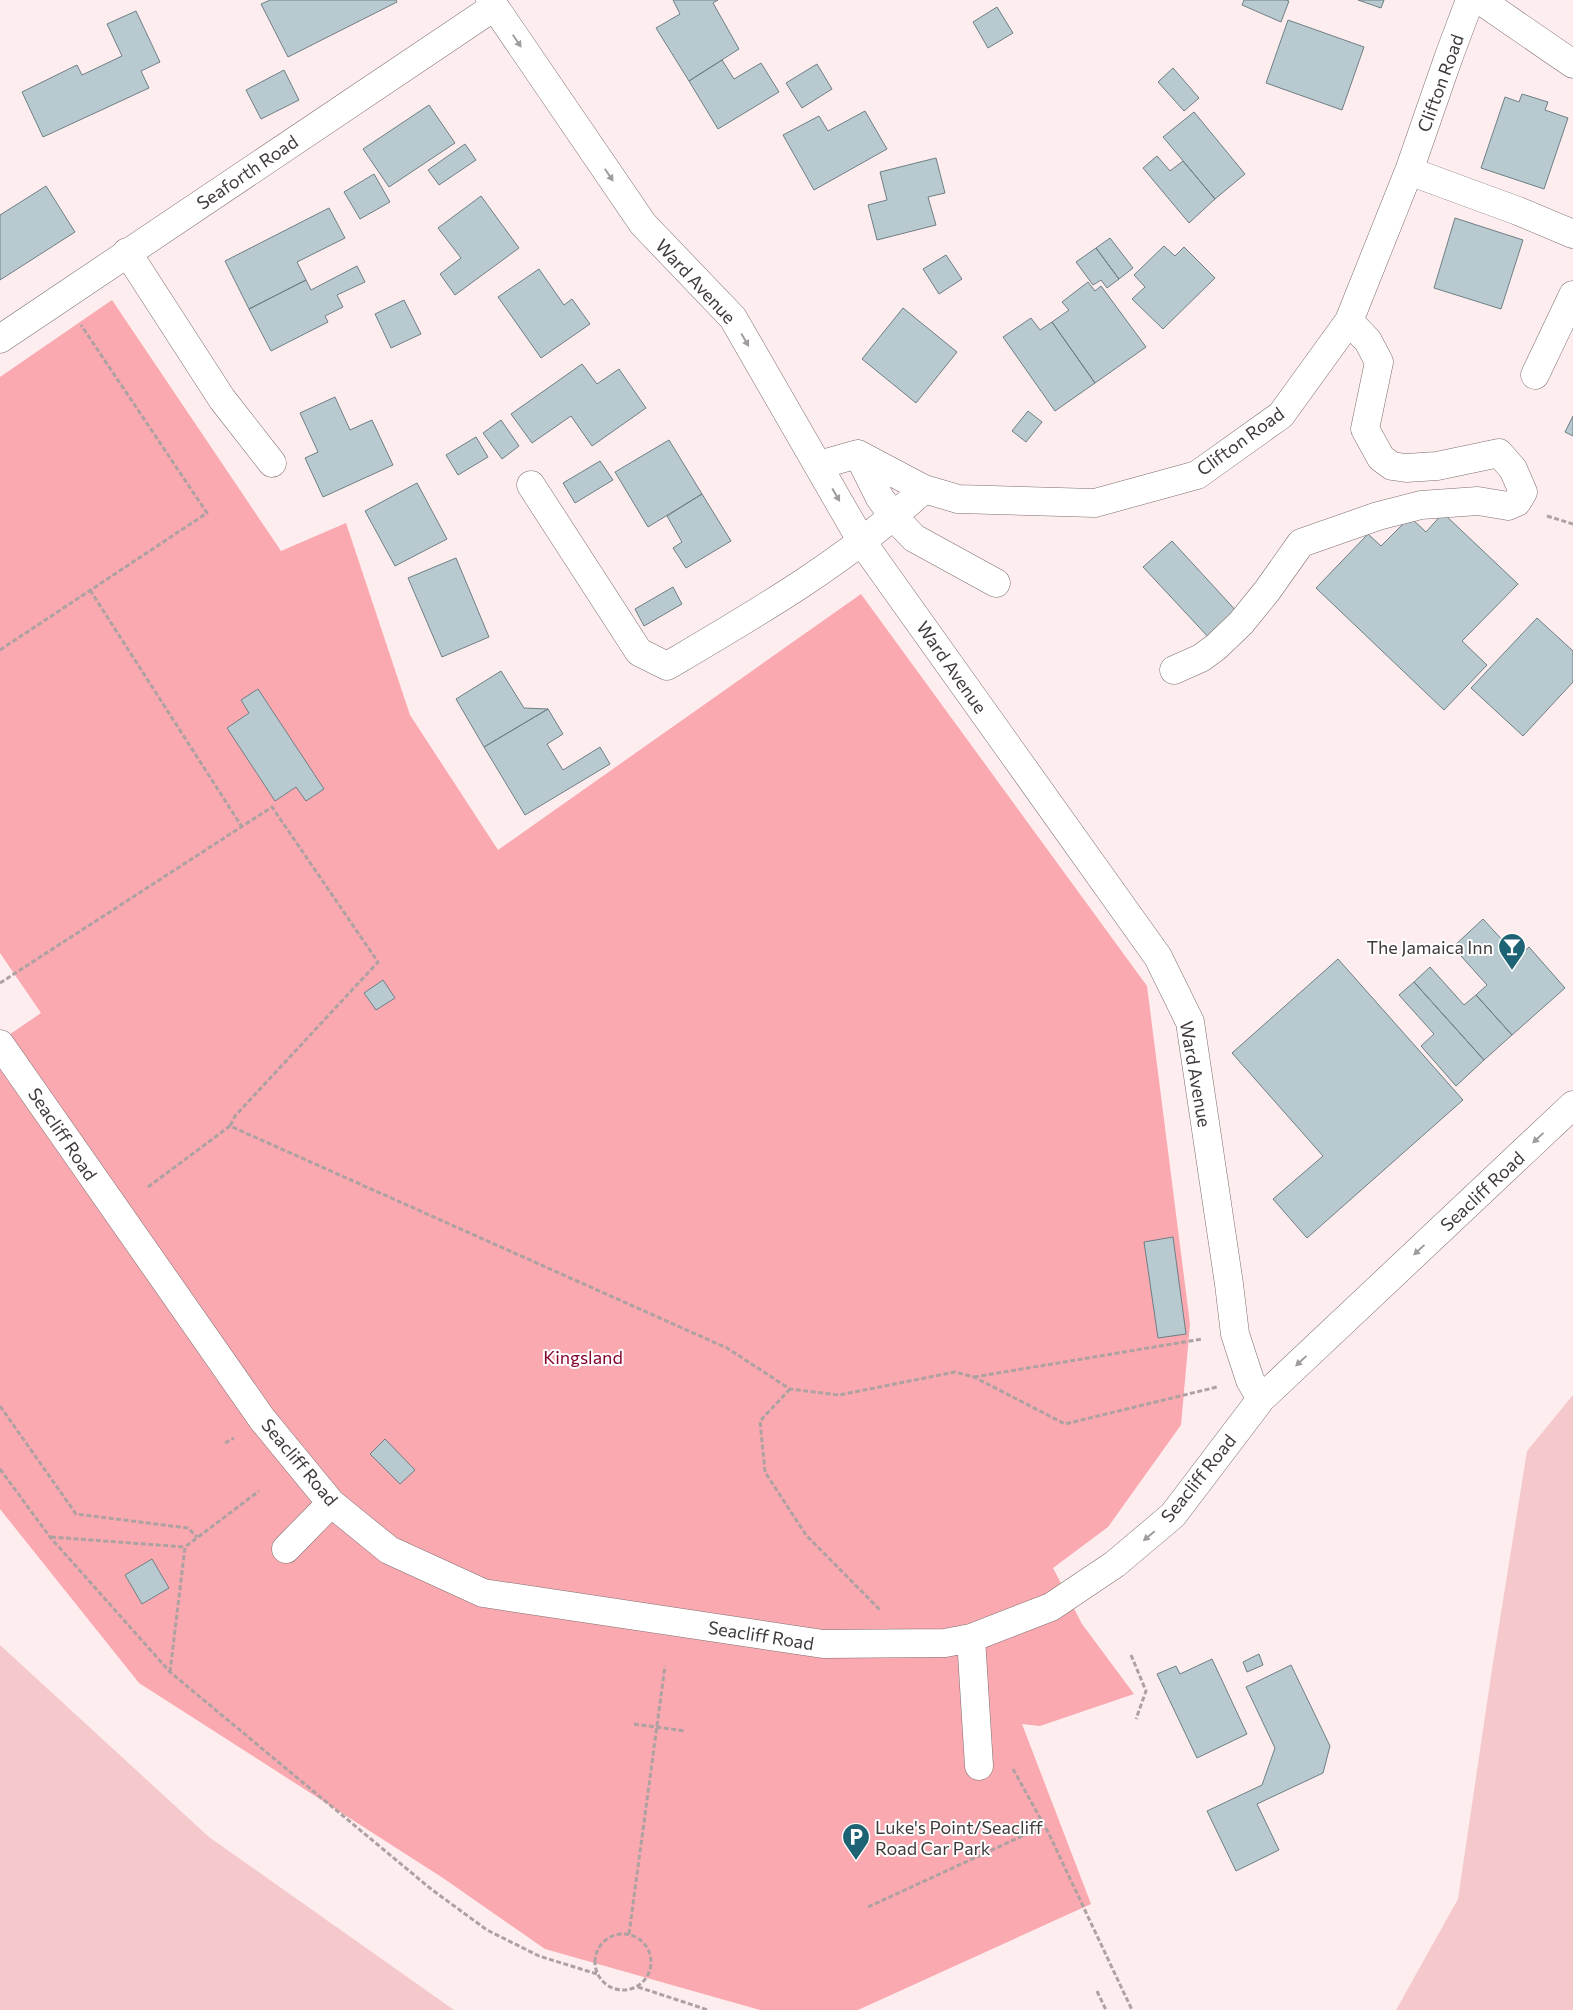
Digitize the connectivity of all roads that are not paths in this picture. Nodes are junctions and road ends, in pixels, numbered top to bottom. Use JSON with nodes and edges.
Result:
{"nodes":[{"id":1,"x":1470,"y":0,"type":"edge"},
{"id":2,"x":1480,"y":0,"type":"edge"},
{"id":3,"x":492,"y":4,"type":"edge"},
{"id":4,"x":1573,"y":64,"type":"edge"},
{"id":5,"x":1409,"y":171,"type":"junction"},
{"id":6,"x":1573,"y":234,"type":"edge"},
{"id":7,"x":127,"y":252,"type":"junction"},
{"id":8,"x":1573,"y":295,"type":"edge"},
{"id":9,"x":1349,"y":320,"type":"junction"},
{"id":10,"x":0,"y":339,"type":"edge"},
{"id":11,"x":1535,"y":375,"type":"dead end"},
{"id":12,"x":858,"y":454,"type":"junction"},
{"id":13,"x":272,"y":463,"type":"dead end"},
{"id":14,"x":819,"y":465,"type":"junction"},
{"id":15,"x":531,"y":484,"type":"dead end"},
{"id":16,"x":924,"y":489,"type":"junction"},
{"id":17,"x":894,"y":517,"type":"junction"},
{"id":18,"x":862,"y":542,"type":"junction"},
{"id":19,"x":996,"y":583,"type":"dead end"},
{"id":20,"x":1174,"y":670,"type":"dead end"},
{"id":21,"x":0,"y":1044,"type":"edge"},
{"id":22,"x":1573,"y":1105,"type":"edge"},
{"id":23,"x":1255,"y":1390,"type":"junction"},
{"id":24,"x":331,"y":1503,"type":"junction"},
{"id":25,"x":286,"y":1549,"type":"dead end"},
{"id":26,"x":971,"y":1638,"type":"junction"},
{"id":27,"x":979,"y":1766,"type":"dead end"}],
"edges":[{"from":1,"to":5,"type":"street","name":"Clifton Road"},
{"from":2,"to":4,"type":"street"},
{"from":3,"to":7,"type":"street","name":"Seaforth Road"},
{"from":3,"to":14,"type":"street","name":"Ward Avenue","one_way":true},
{"from":5,"to":6,"type":"street"},
{"from":5,"to":9,"type":"street","name":"Clifton Road"},
{"from":7,"to":10,"type":"street","name":"Seaforth Road"},
{"from":7,"to":13,"type":"street"},
{"from":8,"to":11,"type":"street"},
{"from":9,"to":16,"type":"street","name":"Clifton Road"},
{"from":9,"to":20,"type":"street"},
{"from":12,"to":14,"type":"street"},
{"from":12,"to":16,"type":"street","name":"Clifton Road"},
{"from":12,"to":17,"type":"street"},
{"from":14,"to":18,"type":"street","name":"Ward Avenue","one_way":true},
{"from":15,"to":18,"type":"street"},
{"from":16,"to":17,"type":"street"},
{"from":17,"to":18,"type":"street"},
{"from":17,"to":19,"type":"street"},
{"from":18,"to":23,"type":"street","name":"Ward Avenue"},
{"from":21,"to":24,"type":"street","name":"Seacliff Road"},
{"from":22,"to":23,"type":"street","name":"Seacliff Road","one_way":true},
{"from":23,"to":26,"type":"street","name":"Seacliff Road","one_way":true},
{"from":24,"to":25,"type":"street"},
{"from":24,"to":26,"type":"street","name":"Seacliff Road"},
{"from":26,"to":27,"type":"street"}]}
